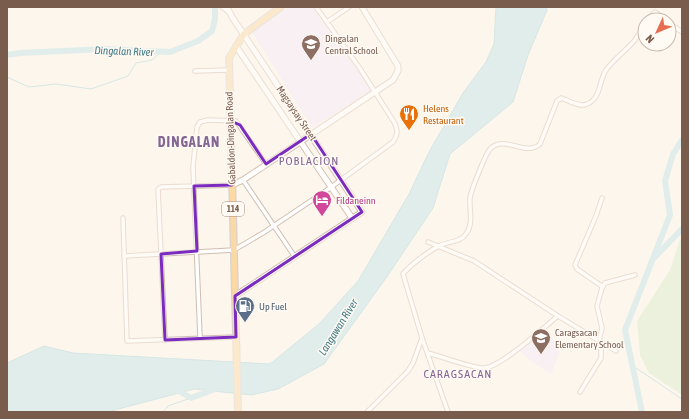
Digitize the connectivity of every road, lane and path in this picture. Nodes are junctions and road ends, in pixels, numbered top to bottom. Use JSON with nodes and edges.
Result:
{"nodes":[{"id":1,"x":222,"y":7,"type":"edge"},
{"id":2,"x":227,"y":7,"type":"edge"},
{"id":3,"x":281,"y":7,"type":"edge"},
{"id":4,"x":316,"y":7,"type":"edge"},
{"id":5,"x":349,"y":7,"type":"edge"},
{"id":6,"x":362,"y":7,"type":"edge"},
{"id":7,"x":272,"y":9,"type":"edge"},
{"id":8,"x":230,"y":13,"type":"junction"},
{"id":9,"x":327,"y":22,"type":"junction"},
{"id":10,"x":244,"y":34,"type":"junction"},
{"id":11,"x":637,"y":37,"type":"edge"},
{"id":12,"x":236,"y":46,"type":"junction"},
{"id":13,"x":228,"y":70,"type":"junction"},
{"id":14,"x":195,"y":72,"type":"dead end"},
{"id":15,"x":376,"y":92,"type":"junction"},
{"id":16,"x":231,"y":121,"type":"junction"},
{"id":17,"x":311,"y":134,"type":"junction"},
{"id":18,"x":300,"y":142,"type":"junction"},
{"id":19,"x":266,"y":164,"type":"junction"},
{"id":20,"x":243,"y":180,"type":"junction"},
{"id":21,"x":341,"y":181,"type":"junction"},
{"id":22,"x":232,"y":185,"type":"junction"},
{"id":23,"x":194,"y":186,"type":"junction"},
{"id":24,"x":330,"y":188,"type":"junction"},
{"id":25,"x":602,"y":198,"type":"dead end"},
{"id":26,"x":123,"y":218,"type":"dead end"},
{"id":27,"x":352,"y":218,"type":"junction"},
{"id":28,"x":273,"y":226,"type":"junction"},
{"id":29,"x":428,"y":242,"type":"dead end"},
{"id":30,"x":438,"y":246,"type":"junction"},
{"id":31,"x":234,"y":250,"type":"junction"},
{"id":32,"x":198,"y":251,"type":"junction"},
{"id":33,"x":160,"y":254,"type":"junction"},
{"id":34,"x":124,"y":256,"type":"junction"},
{"id":35,"x":295,"y":256,"type":"junction"},
{"id":36,"x":635,"y":275,"type":"dead end"},
{"id":37,"x":603,"y":286,"type":"junction"},
{"id":38,"x":236,"y":296,"type":"junction"},
{"id":39,"x":558,"y":316,"type":"junction"},
{"id":40,"x":200,"y":337,"type":"junction"},
{"id":41,"x":236,"y":337,"type":"junction"},
{"id":42,"x":422,"y":338,"type":"junction"},
{"id":43,"x":165,"y":340,"type":"junction"},
{"id":44,"x":600,"y":341,"type":"junction"},
{"id":45,"x":616,"y":351,"type":"dead end"},
{"id":46,"x":428,"y":353,"type":"junction"},
{"id":47,"x":580,"y":392,"type":"dead end"},
{"id":48,"x":238,"y":412,"type":"edge"},
{"id":49,"x":366,"y":412,"type":"edge"},
{"id":50,"x":448,"y":412,"type":"edge"}],
"edges":[{"from":1,"to":8,"type":"street"},
{"from":2,"to":8,"type":"street","name":"Magsaysay Street"},
{"from":3,"to":7,"type":"main road","name":"Gabaldon-Dingalan Road","number":"114"},
{"from":4,"to":9,"type":"street"},
{"from":5,"to":9,"type":"street"},
{"from":6,"to":15,"type":"street"},
{"from":7,"to":10,"type":"main road","name":"Gabaldon-Dingalan Road","number":"114"},
{"from":8,"to":10,"type":"street","name":"Magsaysay Street"},
{"from":9,"to":15,"type":"street"},
{"from":10,"to":12,"type":"main road","name":"Gabaldon-Dingalan Road","number":"114"},
{"from":10,"to":17,"type":"street","name":"Magsaysay Street"},
{"from":11,"to":30,"type":"street"},
{"from":12,"to":13,"type":"main road","name":"Gabaldon-Dingalan Road","number":"114"},
{"from":12,"to":18,"type":"street","name":"Magsaysay Street"},
{"from":13,"to":14,"type":"street"},
{"from":13,"to":16,"type":"main road","name":"Gabaldon-Dingalan Road","number":"114"},
{"from":15,"to":17,"type":"street"},
{"from":15,"to":21,"type":"street"},
{"from":16,"to":19,"type":"street"},
{"from":16,"to":22,"type":"main road","name":"Gabaldon-Dingalan Road","number":"114"},
{"from":16,"to":23,"type":"street"},
{"from":17,"to":18,"type":"street"},
{"from":17,"to":21,"type":"street","name":"Magsaysay Street"},
{"from":18,"to":19,"type":"street"},
{"from":18,"to":24,"type":"street","name":"Magsaysay Street"},
{"from":19,"to":20,"type":"street"},
{"from":20,"to":22,"type":"street"},
{"from":20,"to":28,"type":"street"},
{"from":21,"to":24,"type":"street"},
{"from":21,"to":27,"type":"street","name":"Magsaysay Street"},
{"from":22,"to":23,"type":"street"},
{"from":22,"to":31,"type":"main road","name":"Gabaldon-Dingalan Road","number":"114"},
{"from":23,"to":32,"type":"street"},
{"from":23,"to":33,"type":"street"},
{"from":24,"to":27,"type":"street","name":"Magsaysay Street"},
{"from":24,"to":28,"type":"street"},
{"from":25,"to":37,"type":"street"},
{"from":26,"to":34,"type":"street"},
{"from":27,"to":35,"type":"street"},
{"from":28,"to":31,"type":"street"},
{"from":28,"to":35,"type":"street"},
{"from":29,"to":30,"type":"street"},
{"from":30,"to":39,"type":"street"},
{"from":30,"to":42,"type":"street"},
{"from":31,"to":32,"type":"street"},
{"from":31,"to":38,"type":"main road","name":"Gabaldon-Dingalan Road","number":"114"},
{"from":32,"to":33,"type":"street"},
{"from":32,"to":40,"type":"street"},
{"from":33,"to":34,"type":"street"},
{"from":33,"to":43,"type":"street"},
{"from":34,"to":43,"type":"street"},
{"from":35,"to":38,"type":"street"},
{"from":36,"to":37,"type":"street"},
{"from":37,"to":44,"type":"street"},
{"from":38,"to":41,"type":"main road","name":"Gabaldon-Dingalan Road","number":"114"},
{"from":39,"to":44,"type":"street"},
{"from":39,"to":46,"type":"street"},
{"from":40,"to":41,"type":"street"},
{"from":40,"to":43,"type":"street"},
{"from":41,"to":48,"type":"main road","name":"Gabaldon-Dingalan Road","number":"114"},
{"from":42,"to":46,"type":"street"},
{"from":42,"to":49,"type":"street"},
{"from":44,"to":45,"type":"street"},
{"from":44,"to":47,"type":"street"},
{"from":46,"to":50,"type":"street"}]}
